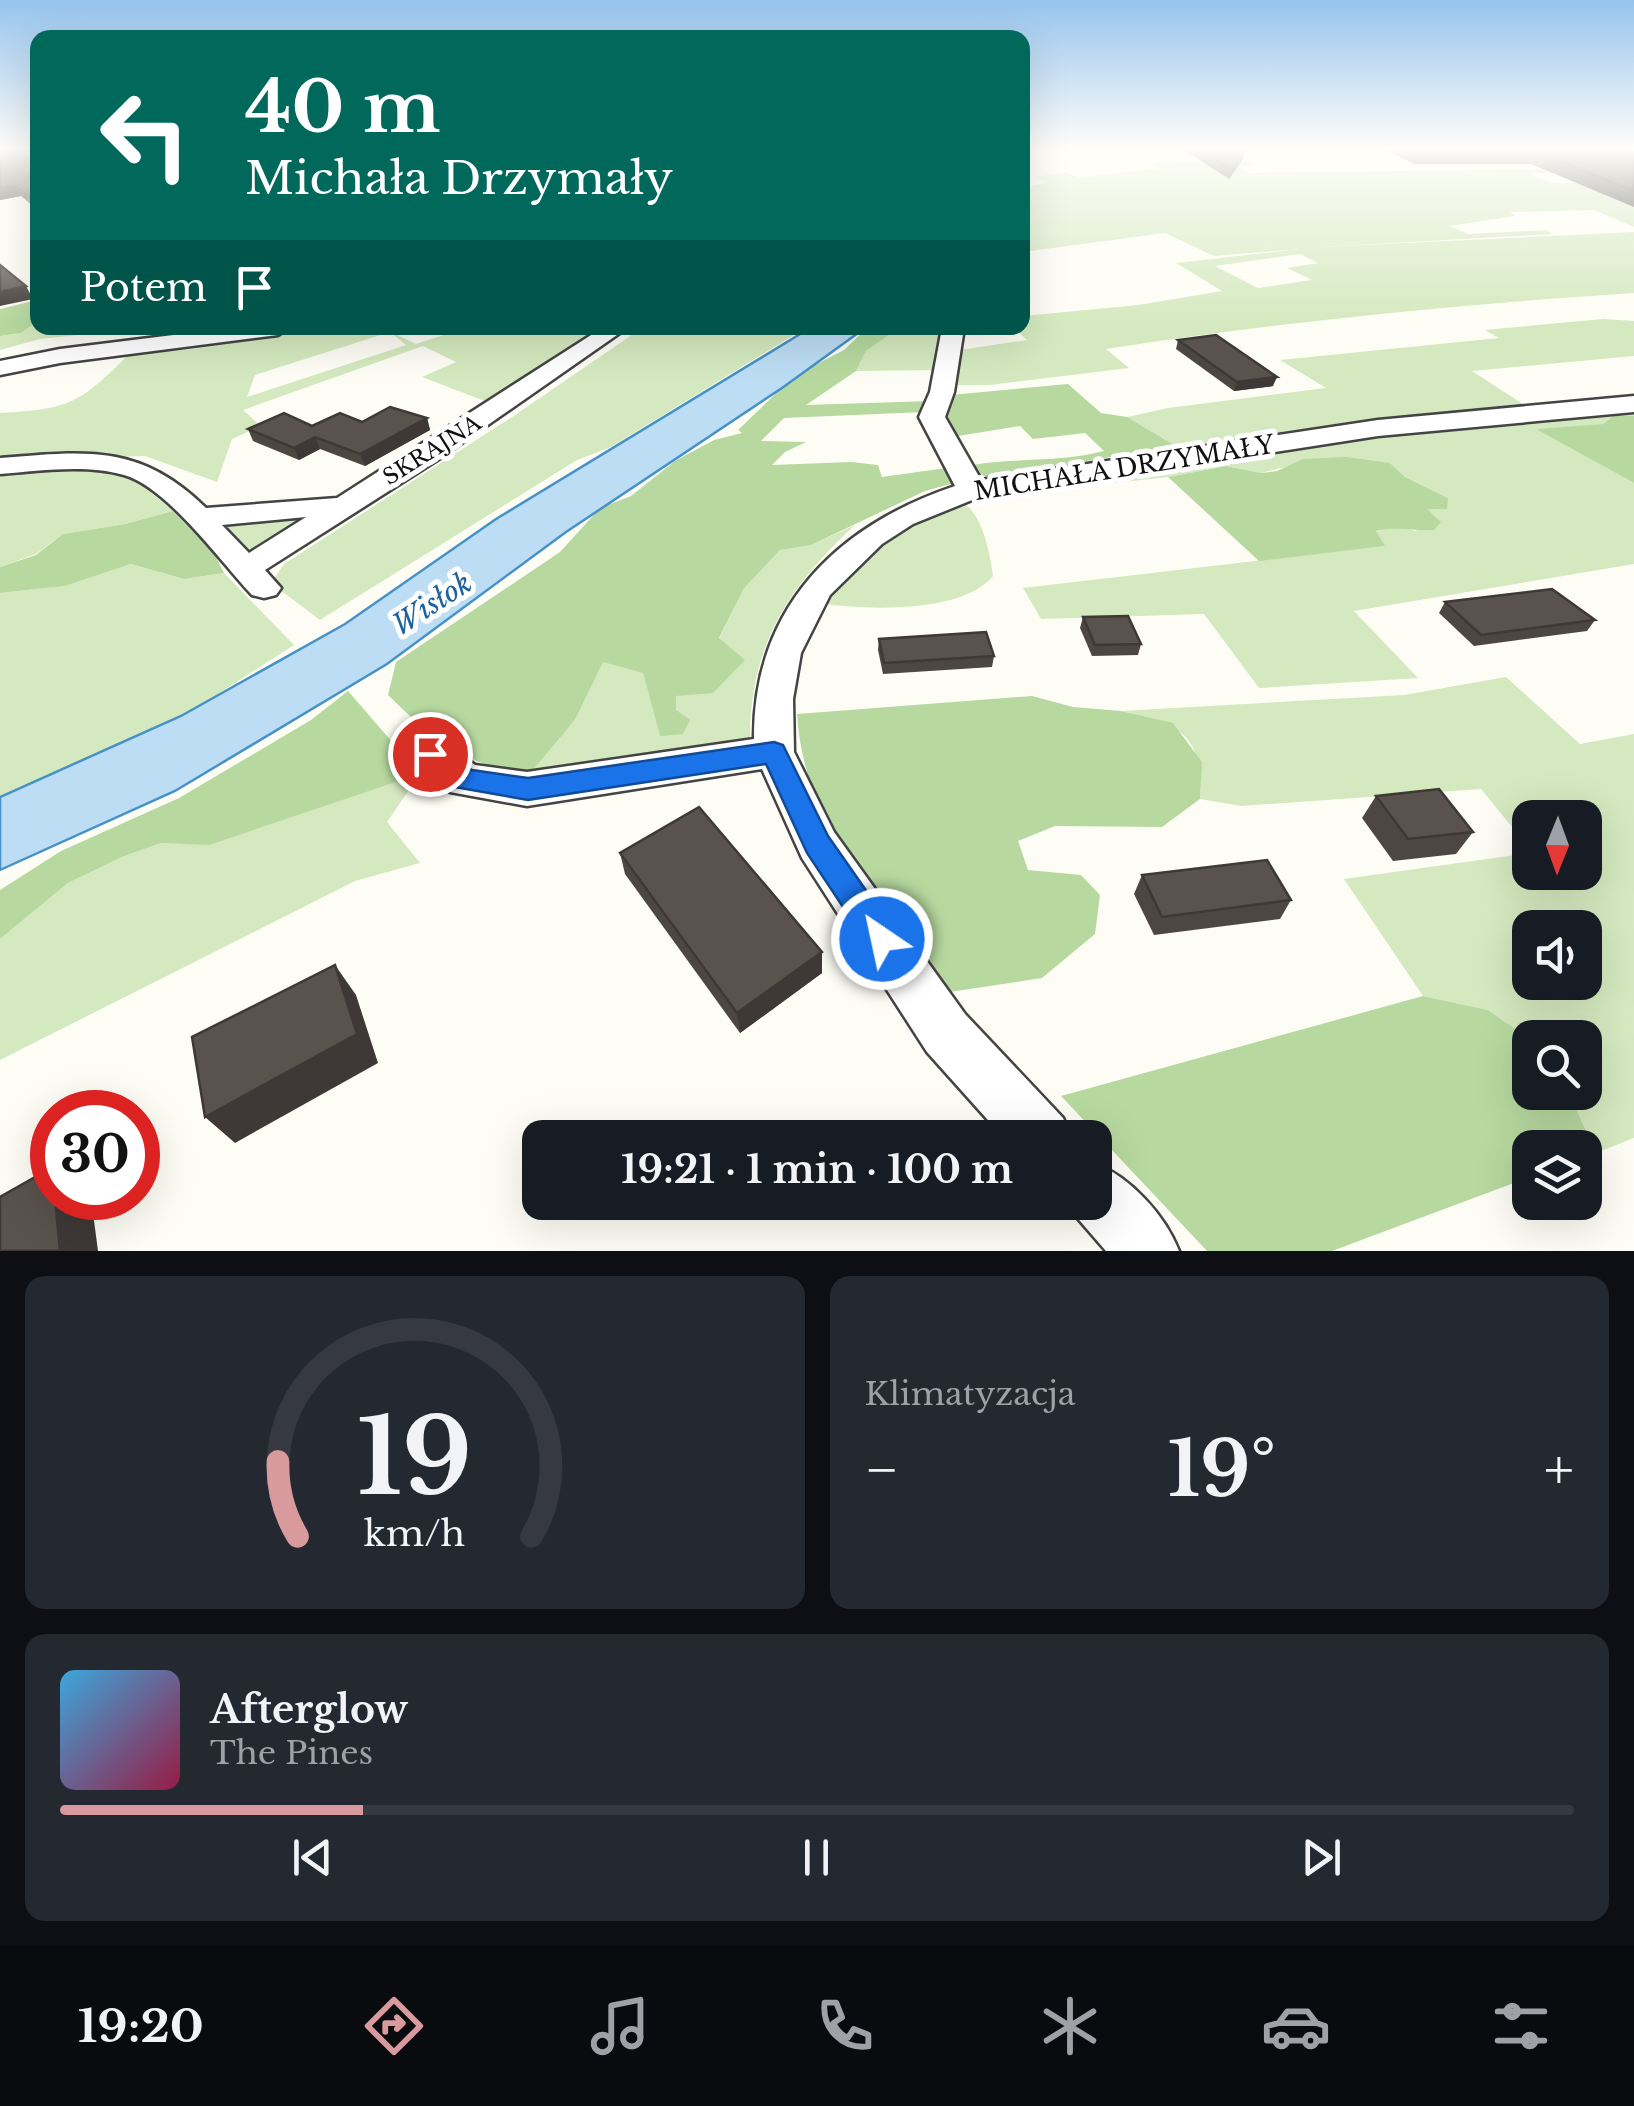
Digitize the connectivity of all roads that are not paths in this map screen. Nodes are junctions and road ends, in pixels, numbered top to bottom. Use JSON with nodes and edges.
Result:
{"nodes":[{"id":1,"x":224,"y":335,"type":"edge"},
{"id":2,"x":605,"y":335,"type":"edge"},
{"id":3,"x":952,"y":335,"type":"edge"},
{"id":4,"x":0,"y":368,"type":"edge"},
{"id":5,"x":1634,"y":404,"type":"edge"},
{"id":6,"x":0,"y":466,"type":"edge"},
{"id":7,"x":972,"y":490,"type":"junction"},
{"id":8,"x":343,"y":505,"type":"junction"},
{"id":9,"x":196,"y":518,"type":"junction"},
{"id":10,"x":774,"y":752,"type":"junction"},
{"id":11,"x":430,"y":754,"type":"dead end"},
{"id":12,"x":1026,"y":1120,"type":"edge"},
{"id":13,"x":1112,"y":1212,"type":"edge"},
{"id":14,"x":1148,"y":1251,"type":"edge"}],
"edges":[{"from":1,"to":4,"type":"street"},
{"from":2,"to":8,"type":"street","name":"SKRAJNA"},
{"from":3,"to":7,"type":"street"},
{"from":5,"to":7,"type":"street","name":"MICHAŁA DRZYMAŁY"},
{"from":6,"to":9,"type":"street"},
{"from":7,"to":10,"type":"street","name":"MICHAŁA DRZYMAŁY"},
{"from":8,"to":9,"type":"street"},
{"from":8,"to":9,"type":"street","name":"SKRAJNA"},
{"from":10,"to":11,"type":"street"},
{"from":10,"to":12,"type":"street","name":"MICHAŁA DRZYMAŁY"},
{"from":13,"to":14,"type":"street"}]}
